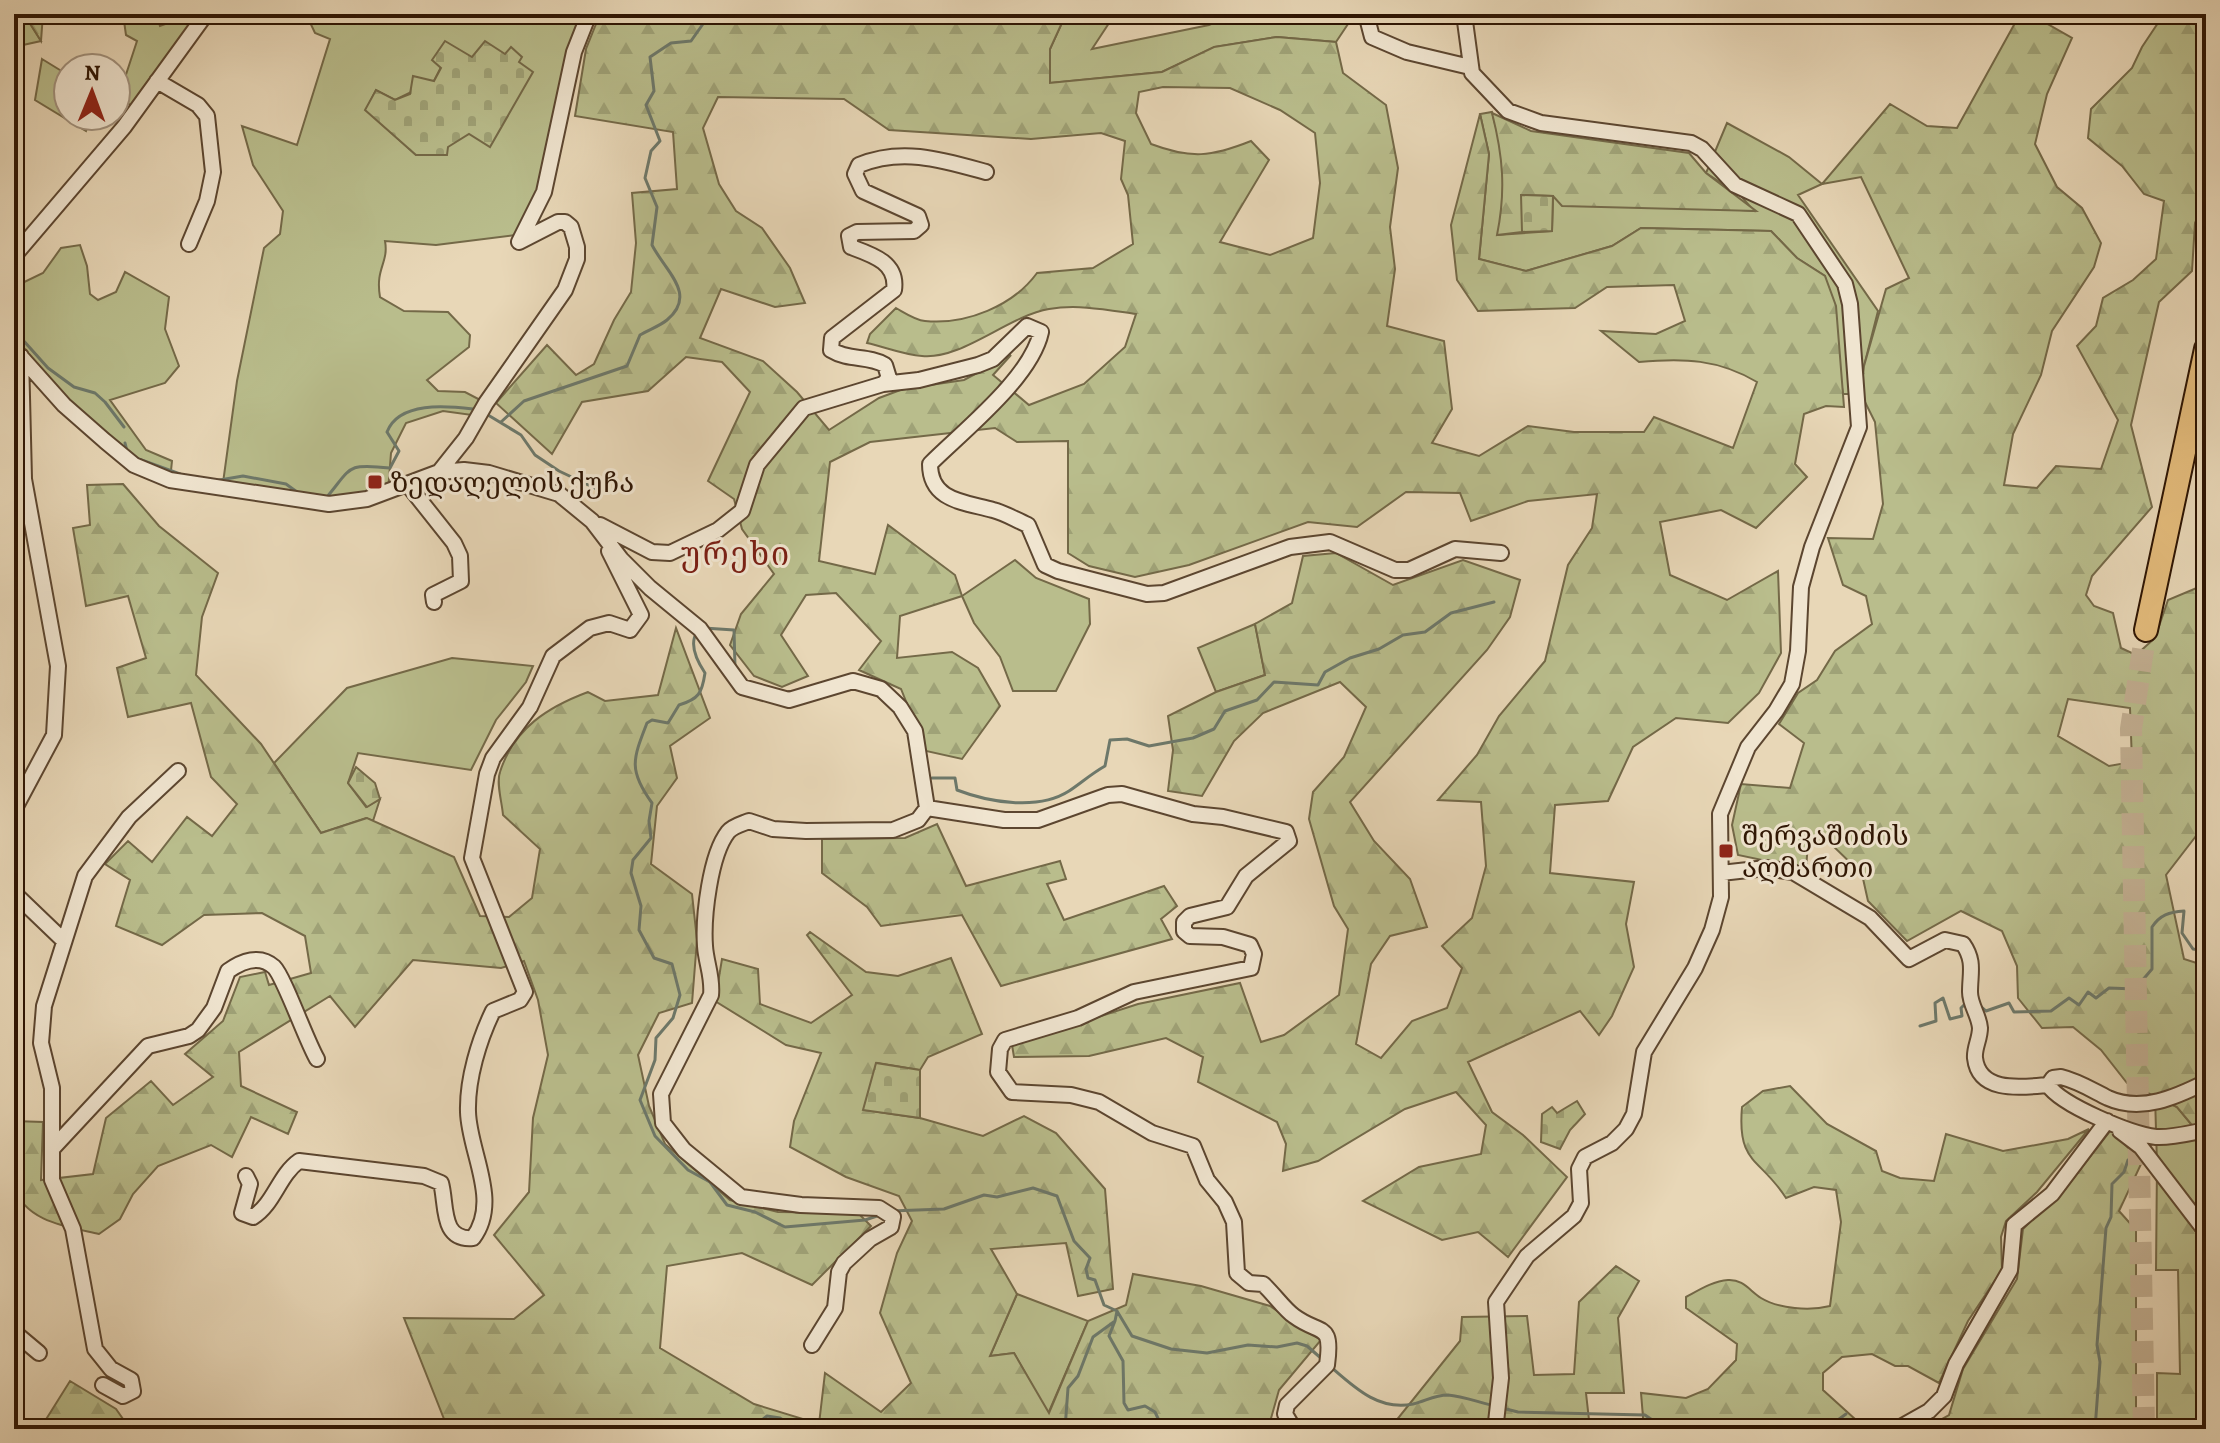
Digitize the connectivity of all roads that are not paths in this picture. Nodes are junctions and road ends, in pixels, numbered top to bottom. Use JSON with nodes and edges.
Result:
{"nodes":[{"id":1,"x":206,"y":14,"type":"edge"},
{"id":2,"x":589,"y":14,"type":"edge"},
{"id":3,"x":1366,"y":14,"type":"edge"},
{"id":4,"x":1464,"y":14,"type":"edge"},
{"id":5,"x":1470,"y":67,"type":"junction"},
{"id":6,"x":157,"y":81,"type":"junction"},
{"id":7,"x":986,"y":172,"type":"dead end"},
{"id":8,"x":189,"y":244,"type":"dead end"},
{"id":9,"x":14,"y":256,"type":"edge"},
{"id":10,"x":2206,"y":349,"type":"edge"},
{"id":11,"x":18,"y":352,"type":"edge"},
{"id":12,"x":883,"y":384,"type":"junction"},
{"id":13,"x":18,"y":415,"type":"edge"},
{"id":14,"x":439,"y":472,"type":"junction"},
{"id":15,"x":408,"y":485,"type":"junction"},
{"id":16,"x":597,"y":527,"type":"junction"},
{"id":17,"x":1501,"y":553,"type":"dead end"},
{"id":18,"x":434,"y":602,"type":"dead end"},
{"id":19,"x":2146,"y":630,"type":"tunnel mouth"},
{"id":20,"x":178,"y":771,"type":"dead end"},
{"id":21,"x":927,"y":808,"type":"junction"},
{"id":22,"x":14,"y":810,"type":"edge"},
{"id":23,"x":1721,"y":873,"type":"junction"},
{"id":24,"x":14,"y":893,"type":"edge"},
{"id":25,"x":63,"y":940,"type":"junction"},
{"id":26,"x":317,"y":1059,"type":"dead end"},
{"id":27,"x":2206,"y":1082,"type":"edge"},
{"id":28,"x":2048,"y":1085,"type":"junction"},
{"id":29,"x":2107,"y":1121,"type":"junction"},
{"id":30,"x":2206,"y":1130,"type":"edge"},
{"id":31,"x":53,"y":1148,"type":"junction"},
{"id":32,"x":246,"y":1176,"type":"dead end"},
{"id":33,"x":2206,"y":1232,"type":"edge"},
{"id":34,"x":14,"y":1332,"type":"edge"},
{"id":35,"x":812,"y":1345,"type":"dead end"},
{"id":36,"x":39,"y":1353,"type":"dead end"},
{"id":37,"x":103,"y":1385,"type":"dead end"},
{"id":38,"x":1294,"y":1429,"type":"edge"},
{"id":39,"x":1490,"y":1429,"type":"edge"},
{"id":40,"x":1897,"y":1429,"type":"edge"}],
"edges":[{"from":1,"to":6,"type":"street"},
{"from":2,"to":14,"type":"street"},
{"from":3,"to":5,"type":"street"},
{"from":4,"to":5,"type":"street"},
{"from":5,"to":23,"type":"street"},
{"from":6,"to":8,"type":"street"},
{"from":6,"to":9,"type":"street"},
{"from":7,"to":12,"type":"street"},
{"from":10,"to":19,"type":"highway"},
{"from":11,"to":13,"type":"street"},
{"from":11,"to":15,"type":"street"},
{"from":12,"to":16,"type":"street"},
{"from":12,"to":17,"type":"street"},
{"from":13,"to":22,"type":"street"},
{"from":14,"to":15,"type":"street"},
{"from":14,"to":16,"type":"street"},
{"from":15,"to":18,"type":"street"},
{"from":16,"to":21,"type":"street"},
{"from":16,"to":32,"type":"street"},
{"from":20,"to":25,"type":"street"},
{"from":21,"to":35,"type":"street"},
{"from":21,"to":38,"type":"street"},
{"from":23,"to":28,"type":"street"},
{"from":23,"to":39,"type":"street"},
{"from":24,"to":25,"type":"street"},
{"from":25,"to":31,"type":"street"},
{"from":26,"to":31,"type":"street"},
{"from":27,"to":28,"type":"street"},
{"from":28,"to":29,"type":"street"},
{"from":29,"to":30,"type":"street"},
{"from":29,"to":33,"type":"street"},
{"from":29,"to":40,"type":"street"},
{"from":31,"to":37,"type":"street"},
{"from":34,"to":36,"type":"street"}]}
